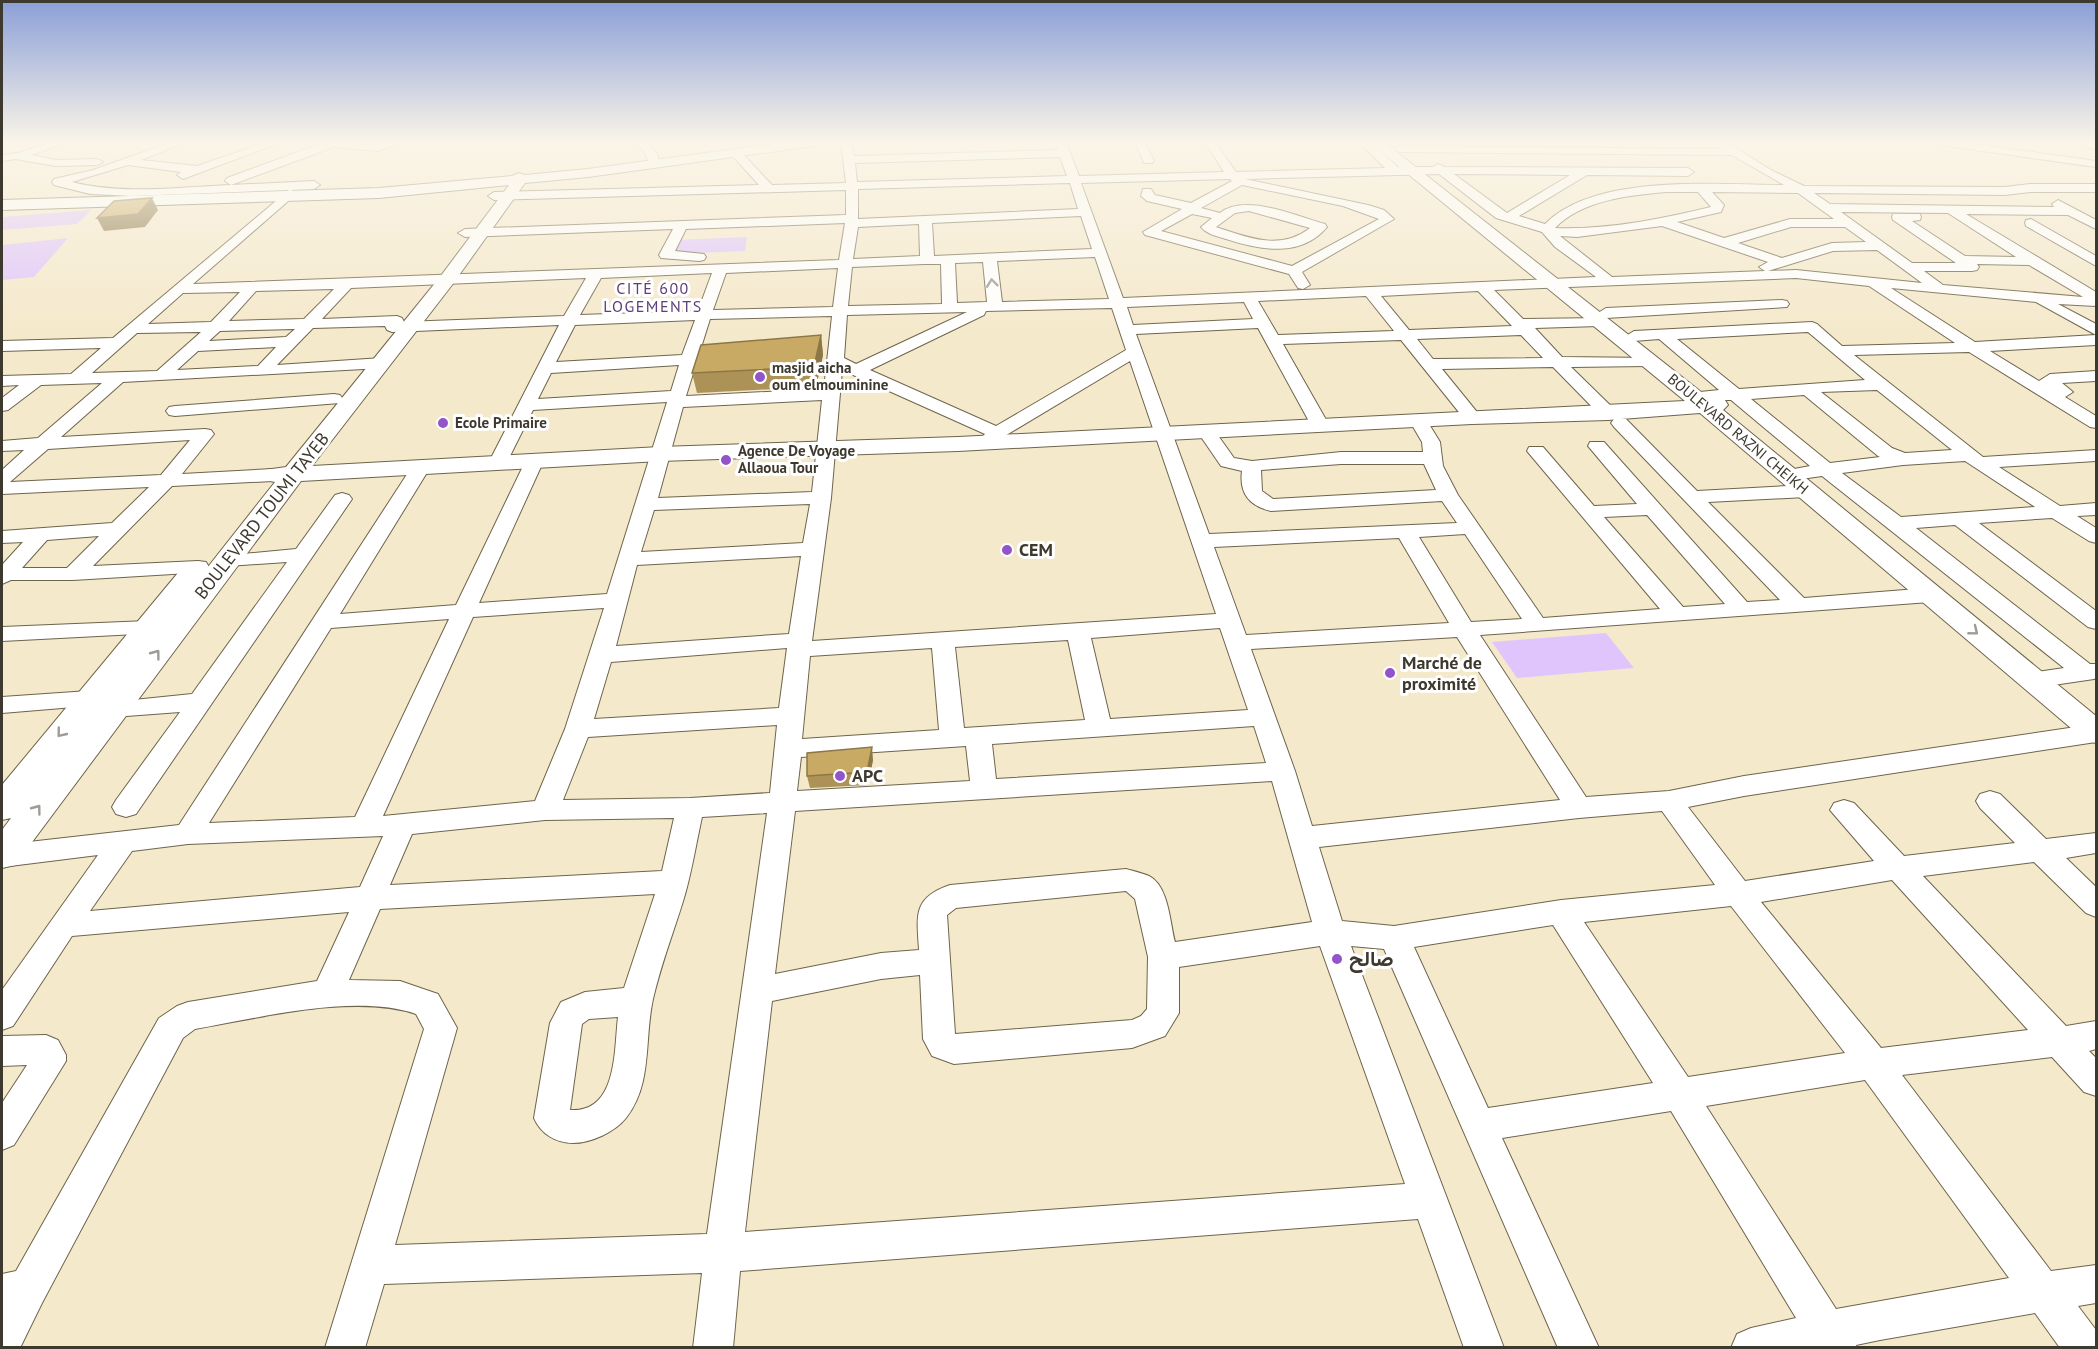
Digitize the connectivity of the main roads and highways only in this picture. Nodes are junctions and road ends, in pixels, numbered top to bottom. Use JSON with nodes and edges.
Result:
{"nodes":[{"id":1,"x":494,"y":205,"type":"edge"},
{"id":2,"x":1460,"y":205,"type":"edge"},
{"id":3,"x":1603,"y":317,"type":"junction"},
{"id":4,"x":372,"y":363,"type":"junction"},
{"id":5,"x":1715,"y":400,"type":"junction"},
{"id":6,"x":284,"y":473,"type":"junction"},
{"id":7,"x":1804,"y":482,"type":"junction"},
{"id":8,"x":2044,"y":678,"type":"junction"},
{"id":9,"x":2097,"y":708,"type":"edge"},
{"id":10,"x":2097,"y":732,"type":"edge"},
{"id":11,"x":2,"y":808,"type":"edge"},
{"id":12,"x":2,"y":856,"type":"edge"}],
"edges":[{"from":1,"to":4,"type":"main road","name":"BOULEVARD TOUMI TAYEB"},
{"from":2,"to":3,"type":"main road","name":"BOULEVARD RAZNI CHEIKH"},
{"from":3,"to":5,"type":"main road","name":"BOULEVARD RAZNI CHEIKH"},
{"from":3,"to":5,"type":"main road","name":"BOULEVARD RAZNI CHEIKH"},
{"from":4,"to":6,"type":"main road","name":"BOULEVARD TOUMI TAYEB"},
{"from":4,"to":6,"type":"main road","name":"BOULEVARD TOUMI TAYEB"},
{"from":5,"to":6,"type":"main road"},
{"from":5,"to":7,"type":"main road","name":"BOULEVARD RAZNI CHEIKH"},
{"from":6,"to":11,"type":"main road","name":"BOULEVARD TOUMI TAYEB","one_way":true},
{"from":12,"to":6,"type":"main road","name":"BOULEVARD TOUMI TAYEB","one_way":true},
{"from":7,"to":8,"type":"main road","name":"BOULEVARD RAZNI CHEIKH"},
{"from":7,"to":8,"type":"main road","name":"BOULEVARD RAZNI CHEIKH","one_way":true},
{"from":8,"to":9,"type":"main road","name":"BOULEVARD RAZNI CHEIKH"},
{"from":8,"to":10,"type":"main road","name":"BOULEVARD RAZNI CHEIKH"}]}
